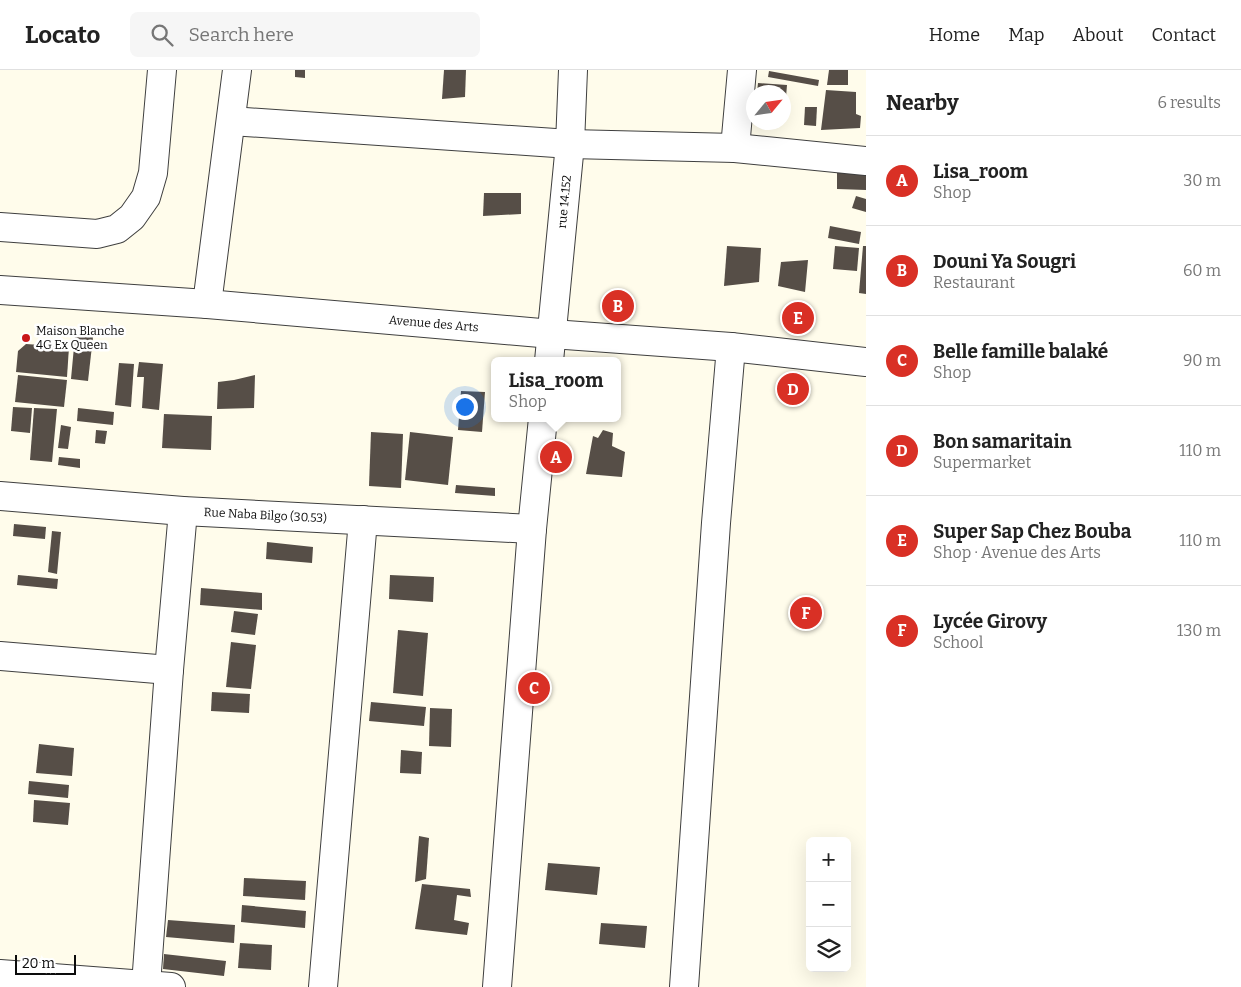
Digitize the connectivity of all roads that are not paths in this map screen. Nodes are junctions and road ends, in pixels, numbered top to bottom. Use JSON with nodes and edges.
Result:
{"nodes":[{"id":1,"x":162,"y":70,"type":"edge"},
{"id":2,"x":237,"y":70,"type":"edge"},
{"id":3,"x":573,"y":70,"type":"edge"},
{"id":4,"x":742,"y":70,"type":"edge"},
{"id":5,"x":231,"y":121,"type":"junction"},
{"id":6,"x":570,"y":144,"type":"junction"},
{"id":7,"x":735,"y":148,"type":"junction"},
{"id":8,"x":866,"y":160,"type":"edge"},
{"id":9,"x":0,"y":226,"type":"edge"},
{"id":10,"x":0,"y":290,"type":"edge"},
{"id":11,"x":207,"y":304,"type":"junction"},
{"id":12,"x":552,"y":334,"type":"junction"},
{"id":13,"x":731,"y":347,"type":"junction"},
{"id":14,"x":549,"y":357,"type":"edge"},
{"id":15,"x":866,"y":362,"type":"edge"},
{"id":16,"x":543,"y":422,"type":"edge"},
{"id":17,"x":0,"y":496,"type":"edge"},
{"id":18,"x":183,"y":510,"type":"junction"},
{"id":19,"x":363,"y":520,"type":"junction"},
{"id":20,"x":532,"y":529,"type":"junction"},
{"id":21,"x":0,"y":656,"type":"edge"},
{"id":22,"x":169,"y":670,"type":"junction"},
{"id":23,"x":0,"y":974,"type":"edge"},
{"id":24,"x":159,"y":986,"type":"edge"},
{"id":25,"x":323,"y":987,"type":"edge"},
{"id":26,"x":497,"y":987,"type":"edge"},
{"id":27,"x":684,"y":987,"type":"edge"}],
"edges":[{"from":1,"to":9,"type":"street"},
{"from":2,"to":5,"type":"street"},
{"from":3,"to":6,"type":"street","name":"rue 14.152"},
{"from":4,"to":7,"type":"street"},
{"from":5,"to":6,"type":"street"},
{"from":5,"to":11,"type":"street"},
{"from":6,"to":7,"type":"street"},
{"from":6,"to":12,"type":"street","name":"rue 14.152"},
{"from":7,"to":8,"type":"street"},
{"from":10,"to":11,"type":"street","name":"Avenue des Arts"},
{"from":11,"to":12,"type":"street","name":"Avenue des Arts"},
{"from":12,"to":13,"type":"street","name":"Avenue des Arts"},
{"from":12,"to":14,"type":"street","name":"rue 14.152"},
{"from":13,"to":15,"type":"street","name":"Avenue des Arts"},
{"from":13,"to":27,"type":"street"},
{"from":16,"to":20,"type":"street"},
{"from":17,"to":18,"type":"street","name":"Rue Naba Bilgo (30.53)"},
{"from":18,"to":19,"type":"street","name":"Rue Naba Bilgo (30.53)"},
{"from":18,"to":22,"type":"street"},
{"from":19,"to":20,"type":"street","name":"Rue Naba Bilgo (30.53)"},
{"from":19,"to":25,"type":"street"},
{"from":20,"to":26,"type":"street"},
{"from":21,"to":22,"type":"street"},
{"from":22,"to":24,"type":"street"},
{"from":23,"to":24,"type":"street"}]}
